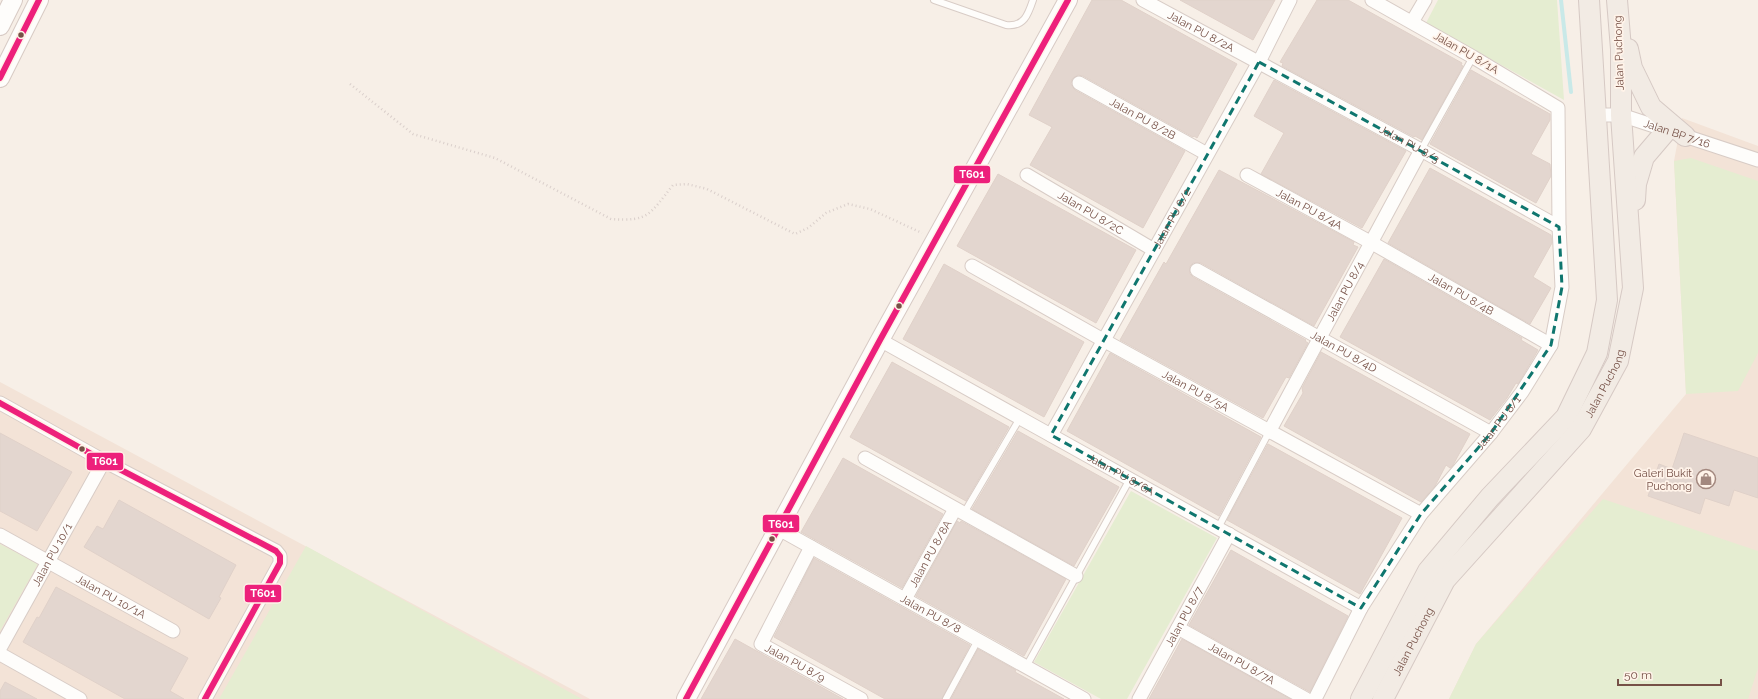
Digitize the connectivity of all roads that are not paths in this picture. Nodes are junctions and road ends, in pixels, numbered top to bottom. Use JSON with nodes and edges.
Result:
{"nodes":[{"id":1,"x":13,"y":0,"type":"edge"},
{"id":2,"x":39,"y":0,"type":"edge"},
{"id":3,"x":934,"y":0,"type":"edge"},
{"id":4,"x":1033,"y":0,"type":"edge"},
{"id":5,"x":1068,"y":0,"type":"edge"},
{"id":6,"x":1143,"y":0,"type":"edge"},
{"id":7,"x":1290,"y":0,"type":"edge"},
{"id":8,"x":1372,"y":0,"type":"edge"},
{"id":9,"x":1425,"y":0,"type":"edge"},
{"id":10,"x":1589,"y":0,"type":"edge"},
{"id":11,"x":1617,"y":0,"type":"edge"},
{"id":12,"x":1412,"y":22,"type":"junction"},
{"id":13,"x":0,"y":26,"type":"edge"},
{"id":14,"x":1472,"y":57,"type":"junction"},
{"id":15,"x":1259,"y":62,"type":"junction"},
{"id":16,"x":0,"y":78,"type":"edge"},
{"id":17,"x":1079,"y":83,"type":"dead end"},
{"id":18,"x":1558,"y":108,"type":"joint"},
{"id":19,"x":1595,"y":115,"type":"junction"},
{"id":20,"x":1621,"y":115,"type":"junction"},
{"id":21,"x":1676,"y":133,"type":"junction"},
{"id":22,"x":1421,"y":150,"type":"junction"},
{"id":23,"x":1207,"y":154,"type":"junction"},
{"id":24,"x":1758,"y":160,"type":"edge"},
{"id":25,"x":1247,"y":175,"type":"dead end"},
{"id":26,"x":1027,"y":176,"type":"dead end"},
{"id":27,"x":1559,"y":227,"type":"junction"},
{"id":28,"x":1372,"y":243,"type":"junction"},
{"id":29,"x":1154,"y":250,"type":"junction"},
{"id":30,"x":1630,"y":254,"type":"junction"},
{"id":31,"x":972,"y":266,"type":"dead end"},
{"id":32,"x":1196,"y":270,"type":"dead end"},
{"id":33,"x":1320,"y":339,"type":"junction"},
{"id":34,"x":880,"y":340,"type":"junction"},
{"id":35,"x":1103,"y":340,"type":"junction"},
{"id":36,"x":1551,"y":345,"type":"junction"},
{"id":37,"x":0,"y":403,"type":"edge"},
{"id":38,"x":1020,"y":418,"type":"junction"},
{"id":39,"x":1269,"y":432,"type":"junction"},
{"id":40,"x":1492,"y":433,"type":"junction"},
{"id":41,"x":1051,"y":435,"type":"junction"},
{"id":42,"x":865,"y":458,"type":"dead end"},
{"id":43,"x":104,"y":461,"type":"junction"},
{"id":44,"x":1130,"y":479,"type":"junction"},
{"id":45,"x":960,"y":511,"type":"junction"},
{"id":46,"x":1421,"y":514,"type":"junction"},
{"id":47,"x":778,"y":528,"type":"junction"},
{"id":48,"x":1224,"y":531,"type":"junction"},
{"id":49,"x":0,"y":535,"type":"edge"},
{"id":50,"x":811,"y":547,"type":"junction"},
{"id":51,"x":48,"y":562,"type":"junction"},
{"id":52,"x":1076,"y":576,"type":"junction"},
{"id":53,"x":905,"y":599,"type":"junction"},
{"id":54,"x":1361,"y":608,"type":"junction"},
{"id":55,"x":1178,"y":628,"type":"junction"},
{"id":56,"x":174,"y":631,"type":"dead end"},
{"id":57,"x":978,"y":640,"type":"junction"},
{"id":58,"x":0,"y":648,"type":"edge"},
{"id":59,"x":0,"y":654,"type":"edge"},
{"id":60,"x":1026,"y":667,"type":"junction"},
{"id":61,"x":80,"y":699,"type":"edge"},
{"id":62,"x":206,"y":699,"type":"edge"},
{"id":63,"x":686,"y":699,"type":"edge"},
{"id":64,"x":861,"y":699,"type":"edge"},
{"id":65,"x":946,"y":699,"type":"edge"},
{"id":66,"x":1084,"y":699,"type":"edge"},
{"id":67,"x":1139,"y":699,"type":"edge"},
{"id":68,"x":1306,"y":699,"type":"edge"},
{"id":69,"x":1315,"y":699,"type":"edge"},
{"id":70,"x":1361,"y":699,"type":"edge"},
{"id":71,"x":1383,"y":699,"type":"edge"}],
"edges":[{"from":1,"to":13,"type":"street"},
{"from":2,"to":16,"type":"street"},
{"from":3,"to":4,"type":"lane"},
{"from":5,"to":34,"type":"street"},
{"from":6,"to":15,"type":"street","name":"Jalan PU 8/2A"},
{"from":7,"to":15,"type":"street","name":"Jalan PU 8/2"},
{"from":8,"to":12,"type":"street","name":"Jalan PU 8/1A"},
{"from":9,"to":12,"type":"street"},
{"from":10,"to":19,"type":"main road","name":"Jalan Puchong"},
{"from":11,"to":20,"type":"main road","name":"Jalan Puchong"},
{"from":11,"to":21,"type":"main road"},
{"from":12,"to":14,"type":"street","name":"Jalan PU 8/1A"},
{"from":14,"to":18,"type":"street","name":"Jalan PU 8/1A"},
{"from":14,"to":22,"type":"lane"},
{"from":15,"to":22,"type":"street","name":"Jalan PU 8/3"},
{"from":15,"to":23,"type":"street","name":"Jalan PU 8/2"},
{"from":17,"to":23,"type":"street","name":"Jalan PU 8/2B"},
{"from":18,"to":27,"type":"street","name":"Jalan PU 8/1"},
{"from":19,"to":20,"type":"street","name":"Jalan BP 7/16"},
{"from":19,"to":70,"type":"main road","name":"Jalan Puchong"},
{"from":20,"to":21,"type":"street","name":"Jalan BP 7/16"},
{"from":20,"to":30,"type":"main road","name":"Jalan Puchong"},
{"from":21,"to":24,"type":"street","name":"Jalan BP 7/16"},
{"from":21,"to":30,"type":"main road"},
{"from":22,"to":27,"type":"street","name":"Jalan PU 8/3"},
{"from":22,"to":28,"type":"street","name":"Jalan PU 8/4"},
{"from":23,"to":29,"type":"street","name":"Jalan PU 8/2"},
{"from":25,"to":28,"type":"street","name":"Jalan PU 8/4A"},
{"from":26,"to":29,"type":"street","name":"Jalan PU 8/2C"},
{"from":27,"to":36,"type":"street","name":"Jalan PU 8/1"},
{"from":28,"to":33,"type":"street","name":"Jalan PU 8/4"},
{"from":28,"to":36,"type":"street","name":"Jalan PU 8/4B"},
{"from":29,"to":35,"type":"street","name":"Jalan PU 8/2"},
{"from":30,"to":71,"type":"main road","name":"Jalan Puchong"},
{"from":31,"to":35,"type":"street","name":"Jalan PU 8/5A"},
{"from":32,"to":33,"type":"street","name":"Jalan PU 8/4D"},
{"from":33,"to":39,"type":"street","name":"Jalan PU 8/4"},
{"from":33,"to":40,"type":"street","name":"Jalan PU 8/4D"},
{"from":34,"to":38,"type":"street","name":"Jalan PU 8/6A"},
{"from":34,"to":47,"type":"street"},
{"from":35,"to":39,"type":"street","name":"Jalan PU 8/5A"},
{"from":35,"to":41,"type":"street","name":"Jalan PU 8/2"},
{"from":36,"to":40,"type":"street","name":"Jalan PU 8/1"},
{"from":37,"to":43,"type":"street"},
{"from":38,"to":41,"type":"street","name":"Jalan PU 8/6A"},
{"from":38,"to":45,"type":"lane"},
{"from":39,"to":46,"type":"street","name":"Jalan PU 8/5A"},
{"from":39,"to":48,"type":"lane"},
{"from":40,"to":46,"type":"street","name":"Jalan PU 8/1"},
{"from":41,"to":44,"type":"street","name":"Jalan PU 8/6A"},
{"from":42,"to":45,"type":"street"},
{"from":43,"to":51,"type":"street","name":"Jalan PU 10/1"},
{"from":43,"to":62,"type":"street"},
{"from":44,"to":48,"type":"street","name":"Jalan PU 8/6A"},
{"from":44,"to":52,"type":"lane"},
{"from":45,"to":52,"type":"street"},
{"from":45,"to":53,"type":"street","name":"Jalan PU 8/8A"},
{"from":46,"to":54,"type":"street","name":"Jalan PU 8/1"},
{"from":47,"to":50,"type":"street","name":"Jalan PU 8/8"},
{"from":47,"to":63,"type":"street"},
{"from":48,"to":54,"type":"street","name":"Jalan PU 8/6A"},
{"from":48,"to":55,"type":"street","name":"Jalan PU 8/7"},
{"from":49,"to":51,"type":"street","name":"Jalan PU 10/1A"},
{"from":50,"to":53,"type":"street","name":"Jalan PU 8/8"},
{"from":50,"to":64,"type":"street","name":"Jalan PU 8/9"},
{"from":51,"to":56,"type":"street","name":"Jalan PU 10/1A"},
{"from":51,"to":58,"type":"street","name":"Jalan PU 10/1"},
{"from":52,"to":60,"type":"lane"},
{"from":53,"to":57,"type":"street","name":"Jalan PU 8/8"},
{"from":54,"to":69,"type":"street","name":"Jalan PU 8/1"},
{"from":55,"to":67,"type":"street","name":"Jalan PU 8/7"},
{"from":55,"to":68,"type":"street","name":"Jalan PU 8/7A"},
{"from":57,"to":60,"type":"street","name":"Jalan PU 8/8"},
{"from":57,"to":65,"type":"lane"},
{"from":59,"to":61,"type":"street"},
{"from":60,"to":66,"type":"street","name":"Jalan PU 8/8"}]}
